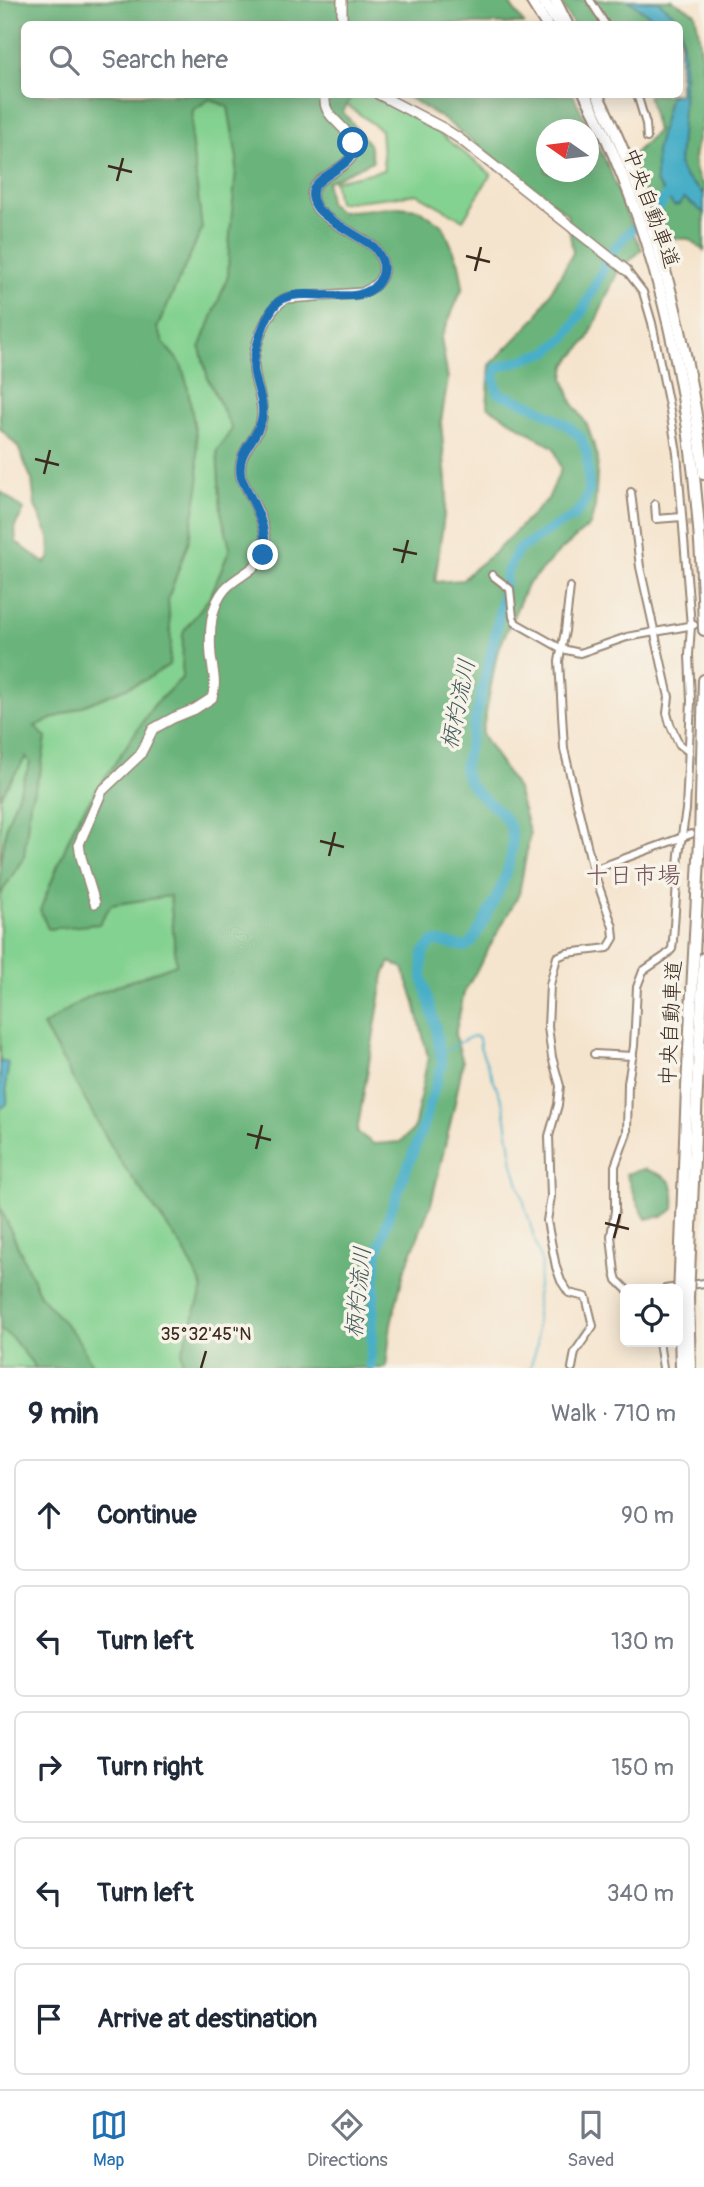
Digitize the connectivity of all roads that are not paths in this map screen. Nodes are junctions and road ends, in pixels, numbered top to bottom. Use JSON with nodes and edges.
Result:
{"nodes":[{"id":1,"x":342,"y":0,"type":"edge"},
{"id":2,"x":531,"y":0,"type":"edge"},
{"id":3,"x":543,"y":0,"type":"edge"},
{"id":4,"x":555,"y":0,"type":"edge"},
{"id":5,"x":590,"y":0,"type":"edge"},
{"id":6,"x":342,"y":21,"type":"edge"},
{"id":7,"x":544,"y":21,"type":"edge"},
{"id":8,"x":556,"y":21,"type":"edge"},
{"id":9,"x":566,"y":21,"type":"edge"},
{"id":10,"x":603,"y":21,"type":"edge"},
{"id":11,"x":325,"y":98,"type":"edge"},
{"id":12,"x":386,"y":98,"type":"edge"},
{"id":13,"x":586,"y":98,"type":"edge"},
{"id":14,"x":598,"y":98,"type":"edge"},
{"id":15,"x":638,"y":98,"type":"edge"},
{"id":16,"x":647,"y":138,"type":"dead end"},
{"id":17,"x":616,"y":150,"type":"junction"},
{"id":18,"x":652,"y":245,"type":"junction"},
{"id":19,"x":626,"y":271,"type":"joint"},
{"id":20,"x":704,"y":474,"type":"edge"},
{"id":21,"x":631,"y":492,"type":"dead end"},
{"id":22,"x":655,"y":504,"type":"dead end"},
{"id":23,"x":684,"y":521,"type":"junction"},
{"id":24,"x":492,"y":575,"type":"dead end"},
{"id":25,"x":569,"y":587,"type":"dead end"},
{"id":26,"x":697,"y":627,"type":"edge"},
{"id":27,"x":653,"y":631,"type":"junction"},
{"id":28,"x":562,"y":649,"type":"junction"},
{"id":29,"x":704,"y":680,"type":"edge"},
{"id":30,"x":689,"y":752,"type":"junction"},
{"id":31,"x":691,"y":834,"type":"dead end"},
{"id":32,"x":682,"y":839,"type":"junction"},
{"id":33,"x":593,"y":870,"type":"junction"},
{"id":34,"x":95,"y":903,"type":"dead end"},
{"id":35,"x":704,"y":958,"type":"edge"},
{"id":36,"x":594,"y":1055,"type":"dead end"},
{"id":37,"x":633,"y":1056,"type":"junction"},
{"id":38,"x":692,"y":1088,"type":"junction"},
{"id":39,"x":704,"y":1283,"type":"edge"},
{"id":40,"x":621,"y":1284,"type":"edge"},
{"id":41,"x":683,"y":1286,"type":"edge"},
{"id":42,"x":684,"y":1298,"type":"edge"},
{"id":43,"x":660,"y":1347,"type":"edge"},
{"id":44,"x":572,"y":1368,"type":"edge"},
{"id":45,"x":663,"y":1368,"type":"edge"},
{"id":46,"x":681,"y":1368,"type":"edge"},
{"id":47,"x":690,"y":1368,"type":"edge"}],
"edges":[{"from":1,"to":6,"type":"street"},
{"from":2,"to":7,"type":"highway"},
{"from":3,"to":8,"type":"highway"},
{"from":4,"to":9,"type":"highway"},
{"from":5,"to":10,"type":"street"},
{"from":11,"to":34,"type":"street"},
{"from":12,"to":19,"type":"street"},
{"from":13,"to":17,"type":"highway","name":"中央自動車道"},
{"from":14,"to":17,"type":"highway","name":"中央自動車道"},
{"from":15,"to":16,"type":"street"},
{"from":17,"to":18,"type":"highway","name":"中央自動車道"},
{"from":18,"to":20,"type":"highway","name":"中央自動車道"},
{"from":18,"to":26,"type":"highway","name":"中央自動車道"},
{"from":19,"to":23,"type":"street"},
{"from":21,"to":27,"type":"street"},
{"from":22,"to":23,"type":"street"},
{"from":23,"to":26,"type":"street"},
{"from":24,"to":28,"type":"street"},
{"from":25,"to":28,"type":"street"},
{"from":26,"to":27,"type":"street"},
{"from":26,"to":30,"type":"street"},
{"from":27,"to":28,"type":"street"},
{"from":27,"to":30,"type":"street"},
{"from":28,"to":33,"type":"street"},
{"from":29,"to":38,"type":"highway","name":"中央自動車道"},
{"from":30,"to":32,"type":"street"},
{"from":31,"to":32,"type":"street"},
{"from":32,"to":33,"type":"street"},
{"from":32,"to":37,"type":"street"},
{"from":33,"to":44,"type":"street"},
{"from":35,"to":38,"type":"highway","name":"中央自動車道"},
{"from":36,"to":37,"type":"street"},
{"from":37,"to":40,"type":"street"},
{"from":38,"to":42,"type":"highway","name":"中央自動車道","bridge":true},
{"from":39,"to":41,"type":"street"},
{"from":42,"to":46,"type":"highway","name":"中央自動車道"},
{"from":42,"to":47,"type":"highway","name":"中央自動車道"},
{"from":43,"to":45,"type":"street"}]}
